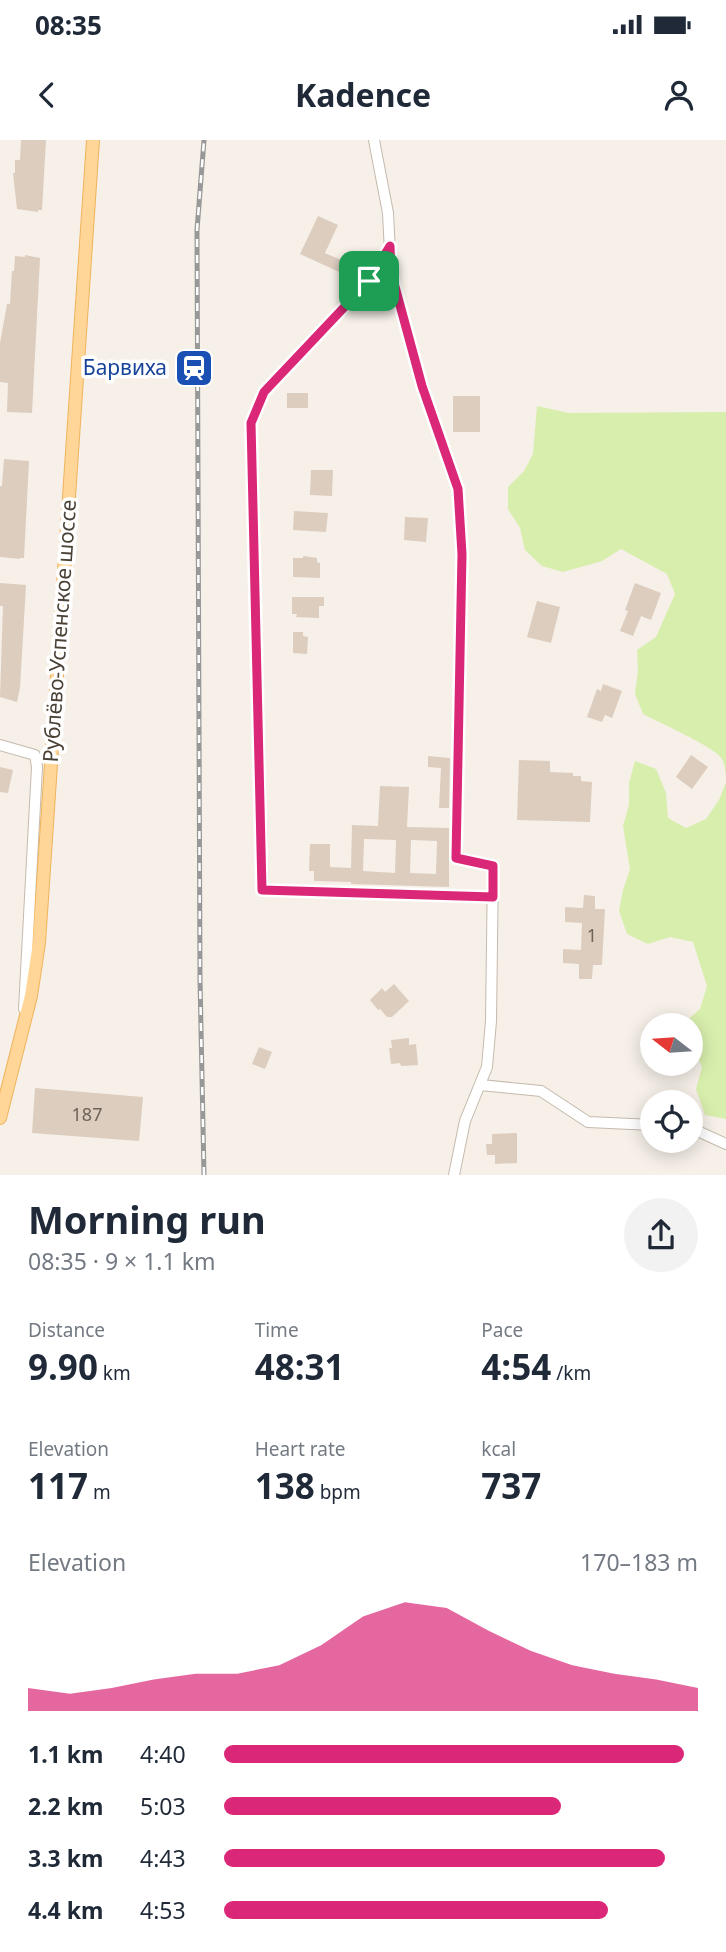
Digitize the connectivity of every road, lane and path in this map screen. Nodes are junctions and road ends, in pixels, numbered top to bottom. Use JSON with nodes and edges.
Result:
{"nodes":[{"id":1,"x":93,"y":140,"type":"edge"},
{"id":2,"x":374,"y":140,"type":"edge"},
{"id":3,"x":390,"y":246,"type":"junction"},
{"id":4,"x":0,"y":745,"type":"edge"},
{"id":5,"x":493,"y":897,"type":"junction"},
{"id":6,"x":23,"y":1028,"type":"junction"},
{"id":7,"x":481,"y":1084,"type":"junction"},
{"id":8,"x":0,"y":1118,"type":"edge"},
{"id":9,"x":640,"y":1124,"type":"edge"},
{"id":10,"x":703,"y":1133,"type":"edge"},
{"id":11,"x":726,"y":1144,"type":"edge"},
{"id":12,"x":454,"y":1175,"type":"edge"}],
"edges":[{"from":1,"to":6,"type":"main road","name":"Рублёво-Успенское шоссе"},
{"from":2,"to":3,"type":"street"},
{"from":3,"to":5,"type":"street"},
{"from":3,"to":5,"type":"street"},
{"from":4,"to":6,"type":"street"},
{"from":5,"to":7,"type":"street"},
{"from":6,"to":8,"type":"main road","name":"Рублёво-Успенское шоссе"},
{"from":7,"to":9,"type":"street"},
{"from":7,"to":12,"type":"street"},
{"from":10,"to":11,"type":"street"}]}
